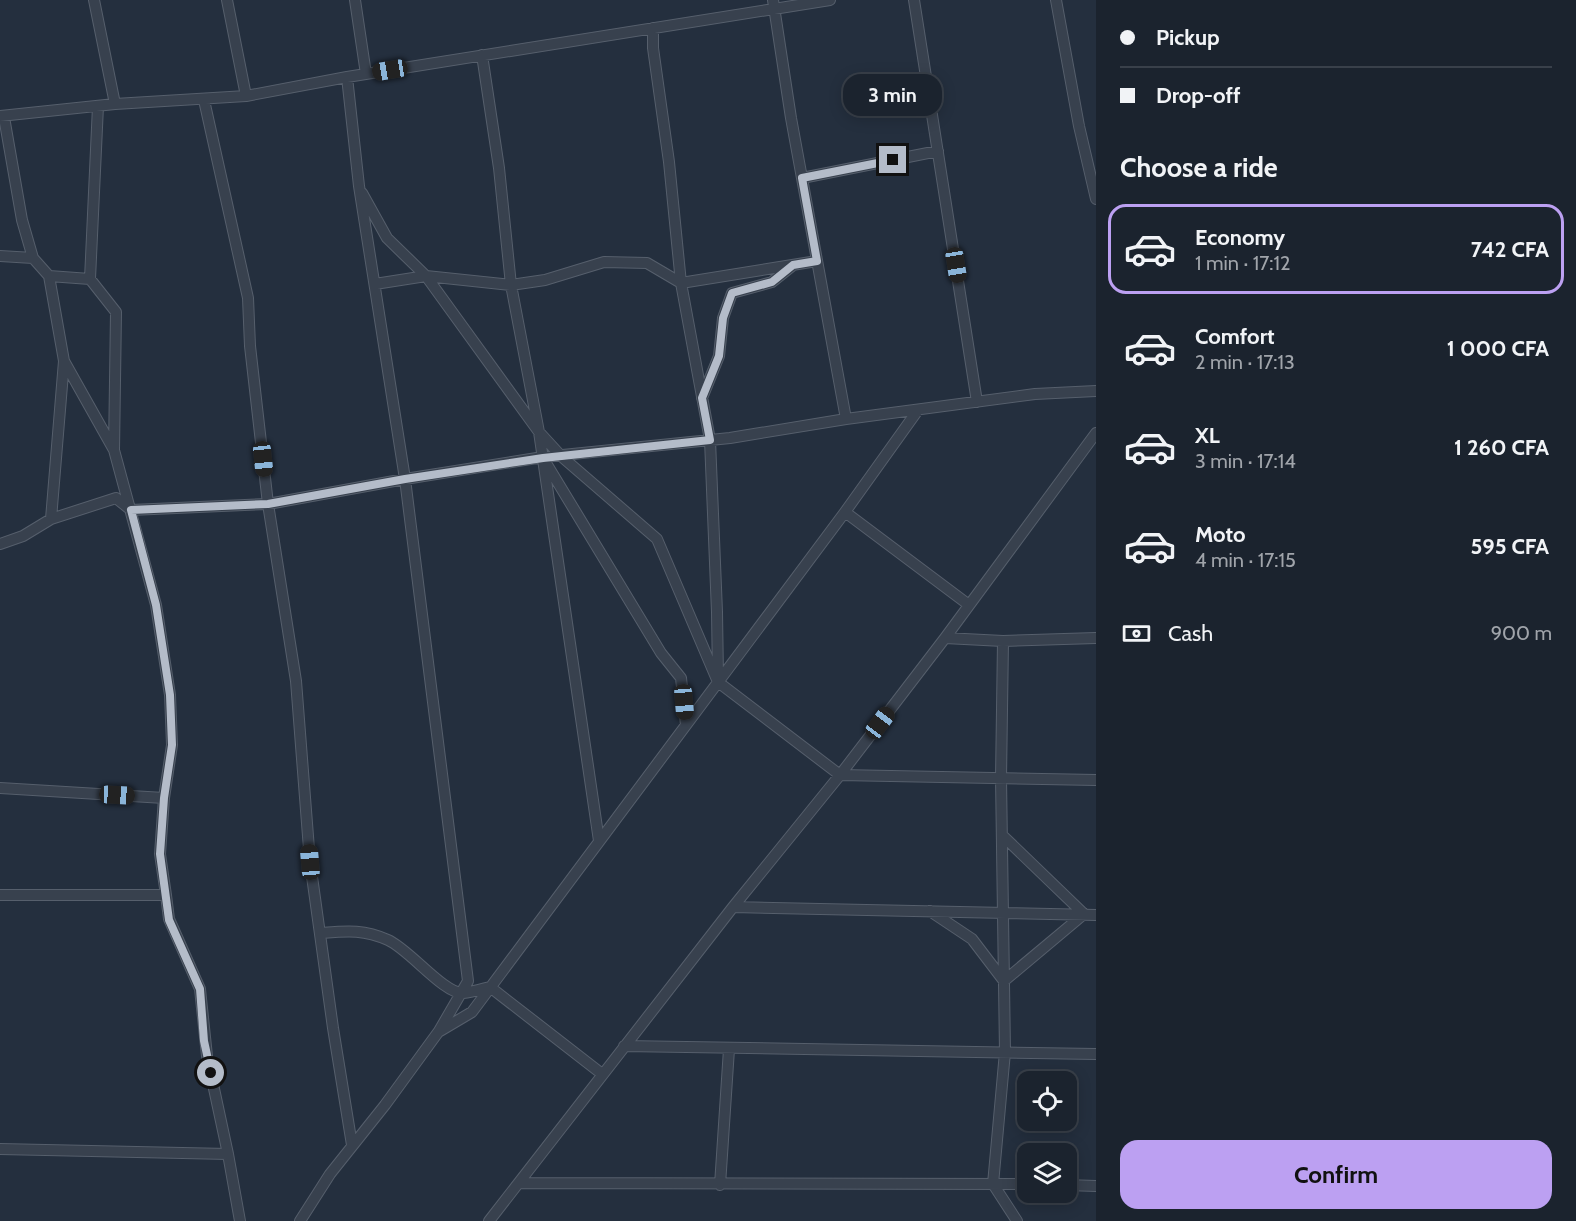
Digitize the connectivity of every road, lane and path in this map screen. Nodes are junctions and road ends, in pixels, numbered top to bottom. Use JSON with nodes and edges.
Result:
{"nodes":[{"id":1,"x":94,"y":0,"type":"edge"},
{"id":2,"x":227,"y":0,"type":"edge"},
{"id":3,"x":355,"y":0,"type":"edge"},
{"id":4,"x":830,"y":0,"type":"edge"},
{"id":5,"x":914,"y":0,"type":"edge"},
{"id":6,"x":1056,"y":0,"type":"edge"},
{"id":7,"x":773,"y":5,"type":"edge"},
{"id":8,"x":653,"y":28,"type":"junction"},
{"id":9,"x":482,"y":55,"type":"junction"},
{"id":10,"x":366,"y":74,"type":"junction"},
{"id":11,"x":347,"y":77,"type":"junction"},
{"id":12,"x":246,"y":96,"type":"junction"},
{"id":13,"x":204,"y":100,"type":"junction"},
{"id":14,"x":115,"y":104,"type":"junction"},
{"id":15,"x":98,"y":106,"type":"junction"},
{"id":16,"x":2,"y":117,"type":"edge"},
{"id":17,"x":938,"y":151,"type":"junction"},
{"id":18,"x":802,"y":178,"type":"junction"},
{"id":19,"x":359,"y":186,"type":"junction"},
{"id":20,"x":1096,"y":199,"type":"edge"},
{"id":21,"x":0,"y":256,"type":"edge"},
{"id":22,"x":33,"y":258,"type":"junction"},
{"id":23,"x":817,"y":261,"type":"junction"},
{"id":24,"x":793,"y":265,"type":"junction"},
{"id":25,"x":49,"y":276,"type":"junction"},
{"id":26,"x":426,"y":276,"type":"junction"},
{"id":27,"x":90,"y":279,"type":"junction"},
{"id":28,"x":681,"y":283,"type":"junction"},
{"id":29,"x":375,"y":284,"type":"junction"},
{"id":30,"x":511,"y":285,"type":"junction"},
{"id":31,"x":64,"y":361,"type":"junction"},
{"id":32,"x":1096,"y":391,"type":"edge"},
{"id":33,"x":702,"y":398,"type":"junction"},
{"id":34,"x":977,"y":402,"type":"junction"},
{"id":35,"x":918,"y":410,"type":"junction"},
{"id":36,"x":846,"y":419,"type":"junction"},
{"id":37,"x":539,"y":432,"type":"junction"},
{"id":38,"x":1096,"y":433,"type":"edge"},
{"id":39,"x":710,"y":440,"type":"junction"},
{"id":40,"x":114,"y":450,"type":"junction"},
{"id":41,"x":561,"y":456,"type":"junction"},
{"id":42,"x":543,"y":458,"type":"junction"},
{"id":43,"x":405,"y":479,"type":"junction"},
{"id":44,"x":268,"y":504,"type":"junction"},
{"id":45,"x":131,"y":510,"type":"junction"},
{"id":46,"x":844,"y":512,"type":"junction"},
{"id":47,"x":51,"y":519,"type":"junction"},
{"id":48,"x":0,"y":544,"type":"edge"},
{"id":49,"x":969,"y":606,"type":"junction"},
{"id":50,"x":945,"y":638,"type":"junction"},
{"id":51,"x":1096,"y":638,"type":"edge"},
{"id":52,"x":1003,"y":641,"type":"junction"},
{"id":53,"x":718,"y":682,"type":"junction"},
{"id":54,"x":686,"y":725,"type":"junction"},
{"id":55,"x":840,"y":775,"type":"junction"},
{"id":56,"x":1001,"y":778,"type":"junction"},
{"id":57,"x":1096,"y":780,"type":"edge"},
{"id":58,"x":0,"y":788,"type":"edge"},
{"id":59,"x":164,"y":798,"type":"junction"},
{"id":60,"x":1002,"y":836,"type":"junction"},
{"id":61,"x":600,"y":841,"type":"junction"},
{"id":62,"x":0,"y":895,"type":"edge"},
{"id":63,"x":166,"y":895,"type":"junction"},
{"id":64,"x":733,"y":907,"type":"junction"},
{"id":65,"x":930,"y":911,"type":"junction"},
{"id":66,"x":1003,"y":912,"type":"junction"},
{"id":67,"x":1084,"y":914,"type":"junction"},
{"id":68,"x":1096,"y":915,"type":"edge"},
{"id":69,"x":320,"y":933,"type":"junction"},
{"id":70,"x":1004,"y":981,"type":"junction"},
{"id":71,"x":490,"y":987,"type":"junction"},
{"id":72,"x":461,"y":993,"type":"junction"},
{"id":73,"x":439,"y":1031,"type":"junction"},
{"id":74,"x":624,"y":1046,"type":"junction"},
{"id":75,"x":729,"y":1049,"type":"junction"},
{"id":76,"x":1005,"y":1052,"type":"junction"},
{"id":77,"x":1096,"y":1054,"type":"edge"},
{"id":78,"x":602,"y":1074,"type":"junction"},
{"id":79,"x":352,"y":1145,"type":"junction"},
{"id":80,"x":0,"y":1149,"type":"edge"},
{"id":81,"x":228,"y":1154,"type":"junction"},
{"id":82,"x":519,"y":1183,"type":"junction"},
{"id":83,"x":993,"y":1184,"type":"junction"},
{"id":84,"x":1017,"y":1184,"type":"edge"},
{"id":85,"x":720,"y":1185,"type":"junction"},
{"id":86,"x":1077,"y":1185,"type":"edge"},
{"id":87,"x":1096,"y":1186,"type":"edge"},
{"id":88,"x":240,"y":1221,"type":"edge"},
{"id":89,"x":300,"y":1221,"type":"edge"},
{"id":90,"x":489,"y":1221,"type":"edge"},
{"id":91,"x":1017,"y":1221,"type":"edge"}],
"edges":[{"from":1,"to":14,"type":"street"},
{"from":2,"to":12,"type":"street"},
{"from":3,"to":10,"type":"street"},
{"from":4,"to":7,"type":"street"},
{"from":5,"to":17,"type":"street"},
{"from":6,"to":20,"type":"street"},
{"from":7,"to":8,"type":"street"},
{"from":7,"to":18,"type":"street"},
{"from":8,"to":9,"type":"street"},
{"from":8,"to":28,"type":"street"},
{"from":9,"to":10,"type":"street"},
{"from":9,"to":30,"type":"street"},
{"from":10,"to":11,"type":"street"},
{"from":11,"to":12,"type":"street"},
{"from":11,"to":19,"type":"street"},
{"from":12,"to":13,"type":"street"},
{"from":13,"to":14,"type":"street"},
{"from":13,"to":44,"type":"street"},
{"from":14,"to":15,"type":"street"},
{"from":15,"to":16,"type":"street"},
{"from":15,"to":27,"type":"street"},
{"from":16,"to":22,"type":"street"},
{"from":17,"to":18,"type":"street"},
{"from":17,"to":34,"type":"street"},
{"from":18,"to":23,"type":"street"},
{"from":19,"to":26,"type":"street"},
{"from":19,"to":29,"type":"street"},
{"from":21,"to":22,"type":"street"},
{"from":22,"to":25,"type":"street"},
{"from":23,"to":24,"type":"street"},
{"from":23,"to":36,"type":"street"},
{"from":24,"to":28,"type":"street"},
{"from":24,"to":33,"type":"street"},
{"from":25,"to":27,"type":"street"},
{"from":25,"to":31,"type":"street"},
{"from":26,"to":29,"type":"street"},
{"from":26,"to":30,"type":"street"},
{"from":26,"to":37,"type":"street"},
{"from":27,"to":40,"type":"street"},
{"from":28,"to":30,"type":"street"},
{"from":28,"to":33,"type":"street"},
{"from":29,"to":43,"type":"street"},
{"from":30,"to":37,"type":"street"},
{"from":31,"to":40,"type":"street"},
{"from":31,"to":47,"type":"street"},
{"from":32,"to":34,"type":"street"},
{"from":33,"to":39,"type":"street"},
{"from":34,"to":35,"type":"street"},
{"from":35,"to":36,"type":"street"},
{"from":35,"to":46,"type":"street"},
{"from":36,"to":39,"type":"street"},
{"from":37,"to":41,"type":"street"},
{"from":37,"to":42,"type":"street"},
{"from":38,"to":49,"type":"street"},
{"from":39,"to":41,"type":"street"},
{"from":39,"to":53,"type":"street"},
{"from":40,"to":45,"type":"street"},
{"from":41,"to":42,"type":"street"},
{"from":41,"to":53,"type":"street"},
{"from":42,"to":43,"type":"street"},
{"from":42,"to":54,"type":"street"},
{"from":42,"to":61,"type":"street"},
{"from":43,"to":44,"type":"street"},
{"from":43,"to":72,"type":"street"},
{"from":44,"to":45,"type":"street"},
{"from":44,"to":69,"type":"street"},
{"from":45,"to":47,"type":"street"},
{"from":45,"to":59,"type":"street"},
{"from":46,"to":49,"type":"street"},
{"from":46,"to":53,"type":"street"},
{"from":47,"to":48,"type":"street"},
{"from":49,"to":50,"type":"street"},
{"from":50,"to":52,"type":"street"},
{"from":50,"to":55,"type":"street"},
{"from":51,"to":52,"type":"street"},
{"from":52,"to":56,"type":"street"},
{"from":53,"to":54,"type":"street"},
{"from":53,"to":55,"type":"street"},
{"from":54,"to":61,"type":"street"},
{"from":55,"to":56,"type":"street"},
{"from":55,"to":64,"type":"street"},
{"from":56,"to":57,"type":"street"},
{"from":56,"to":60,"type":"street"},
{"from":58,"to":59,"type":"street"},
{"from":59,"to":63,"type":"street"},
{"from":60,"to":66,"type":"street"},
{"from":60,"to":67,"type":"street"},
{"from":61,"to":71,"type":"street"},
{"from":62,"to":63,"type":"street"},
{"from":63,"to":81,"type":"street"},
{"from":64,"to":65,"type":"street"},
{"from":64,"to":74,"type":"street"},
{"from":65,"to":66,"type":"street"},
{"from":65,"to":70,"type":"street"},
{"from":66,"to":67,"type":"street"},
{"from":66,"to":70,"type":"street"},
{"from":67,"to":68,"type":"street"},
{"from":67,"to":70,"type":"street"},
{"from":69,"to":72,"type":"street"},
{"from":69,"to":79,"type":"street"},
{"from":70,"to":76,"type":"street"},
{"from":71,"to":72,"type":"street"},
{"from":71,"to":73,"type":"street"},
{"from":71,"to":78,"type":"street"},
{"from":72,"to":73,"type":"street"},
{"from":73,"to":79,"type":"street"},
{"from":74,"to":75,"type":"street"},
{"from":74,"to":78,"type":"street"},
{"from":75,"to":76,"type":"street"},
{"from":75,"to":85,"type":"street"},
{"from":76,"to":77,"type":"street"},
{"from":76,"to":83,"type":"street"},
{"from":78,"to":82,"type":"street"},
{"from":79,"to":89,"type":"street"},
{"from":80,"to":81,"type":"street"},
{"from":81,"to":88,"type":"street"},
{"from":82,"to":85,"type":"street"},
{"from":82,"to":90,"type":"street"},
{"from":83,"to":84,"type":"street"},
{"from":83,"to":85,"type":"street"},
{"from":83,"to":91,"type":"street"},
{"from":86,"to":87,"type":"street"}]}
